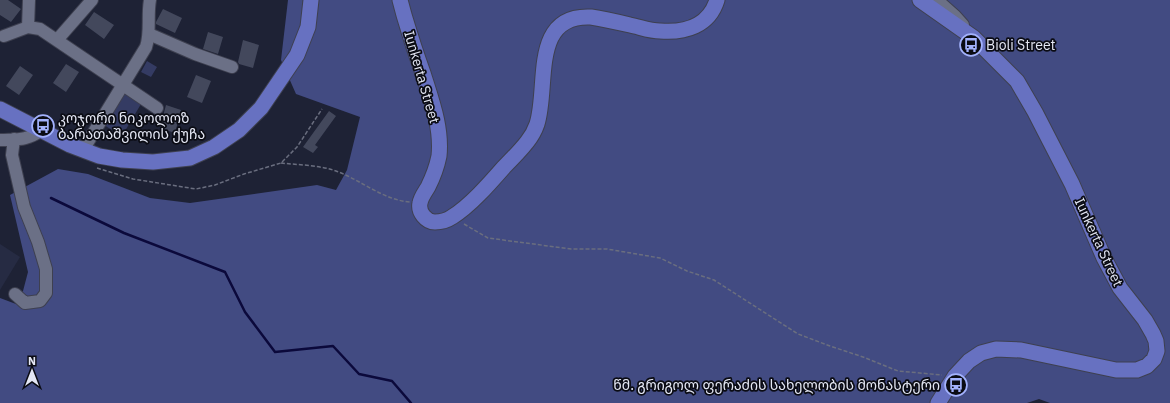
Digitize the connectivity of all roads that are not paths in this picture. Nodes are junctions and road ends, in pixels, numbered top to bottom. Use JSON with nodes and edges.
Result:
{"nodes":[{"id":1,"x":29,"y":0,"type":"edge"},
{"id":2,"x":92,"y":0,"type":"edge"},
{"id":3,"x":150,"y":0,"type":"edge"},
{"id":4,"x":311,"y":0,"type":"edge"},
{"id":5,"x":400,"y":0,"type":"edge"},
{"id":6,"x":717,"y":0,"type":"edge"},
{"id":7,"x":920,"y":0,"type":"edge"},
{"id":8,"x":937,"y":0,"type":"edge"},
{"id":9,"x":28,"y":27,"type":"junction"},
{"id":10,"x":149,"y":34,"type":"junction"},
{"id":11,"x":4,"y":36,"type":"dead end"},
{"id":12,"x":974,"y":38,"type":"junction"},
{"id":13,"x":57,"y":40,"type":"junction"},
{"id":14,"x":232,"y":67,"type":"dead end"},
{"id":15,"x":124,"y":85,"type":"junction"},
{"id":16,"x":157,"y":108,"type":"dead end"},
{"id":17,"x":0,"y":109,"type":"edge"},
{"id":18,"x":42,"y":130,"type":"junction"},
{"id":19,"x":14,"y":139,"type":"junction"},
{"id":20,"x":0,"y":140,"type":"edge"},
{"id":21,"x":83,"y":150,"type":"junction"},
{"id":22,"x":15,"y":294,"type":"dead end"},
{"id":23,"x":938,"y":403,"type":"edge"}],
"edges":[{"from":1,"to":9,"type":"street"},
{"from":2,"to":13,"type":"street"},
{"from":3,"to":10,"type":"street"},
{"from":4,"to":21,"type":"main road"},
{"from":5,"to":6,"type":"main road","name":"Iunkerta Street"},
{"from":7,"to":12,"type":"main road","name":"Iunkerta Street"},
{"from":8,"to":12,"type":"street"},
{"from":9,"to":11,"type":"street"},
{"from":9,"to":13,"type":"street"},
{"from":10,"to":14,"type":"street"},
{"from":10,"to":15,"type":"street"},
{"from":12,"to":23,"type":"main road","name":"Iunkerta Street"},
{"from":13,"to":15,"type":"street"},
{"from":15,"to":16,"type":"street"},
{"from":15,"to":21,"type":"street"},
{"from":17,"to":18,"type":"main road"},
{"from":18,"to":19,"type":"street"},
{"from":18,"to":21,"type":"main road"},
{"from":19,"to":20,"type":"street"},
{"from":19,"to":22,"type":"street"}]}
